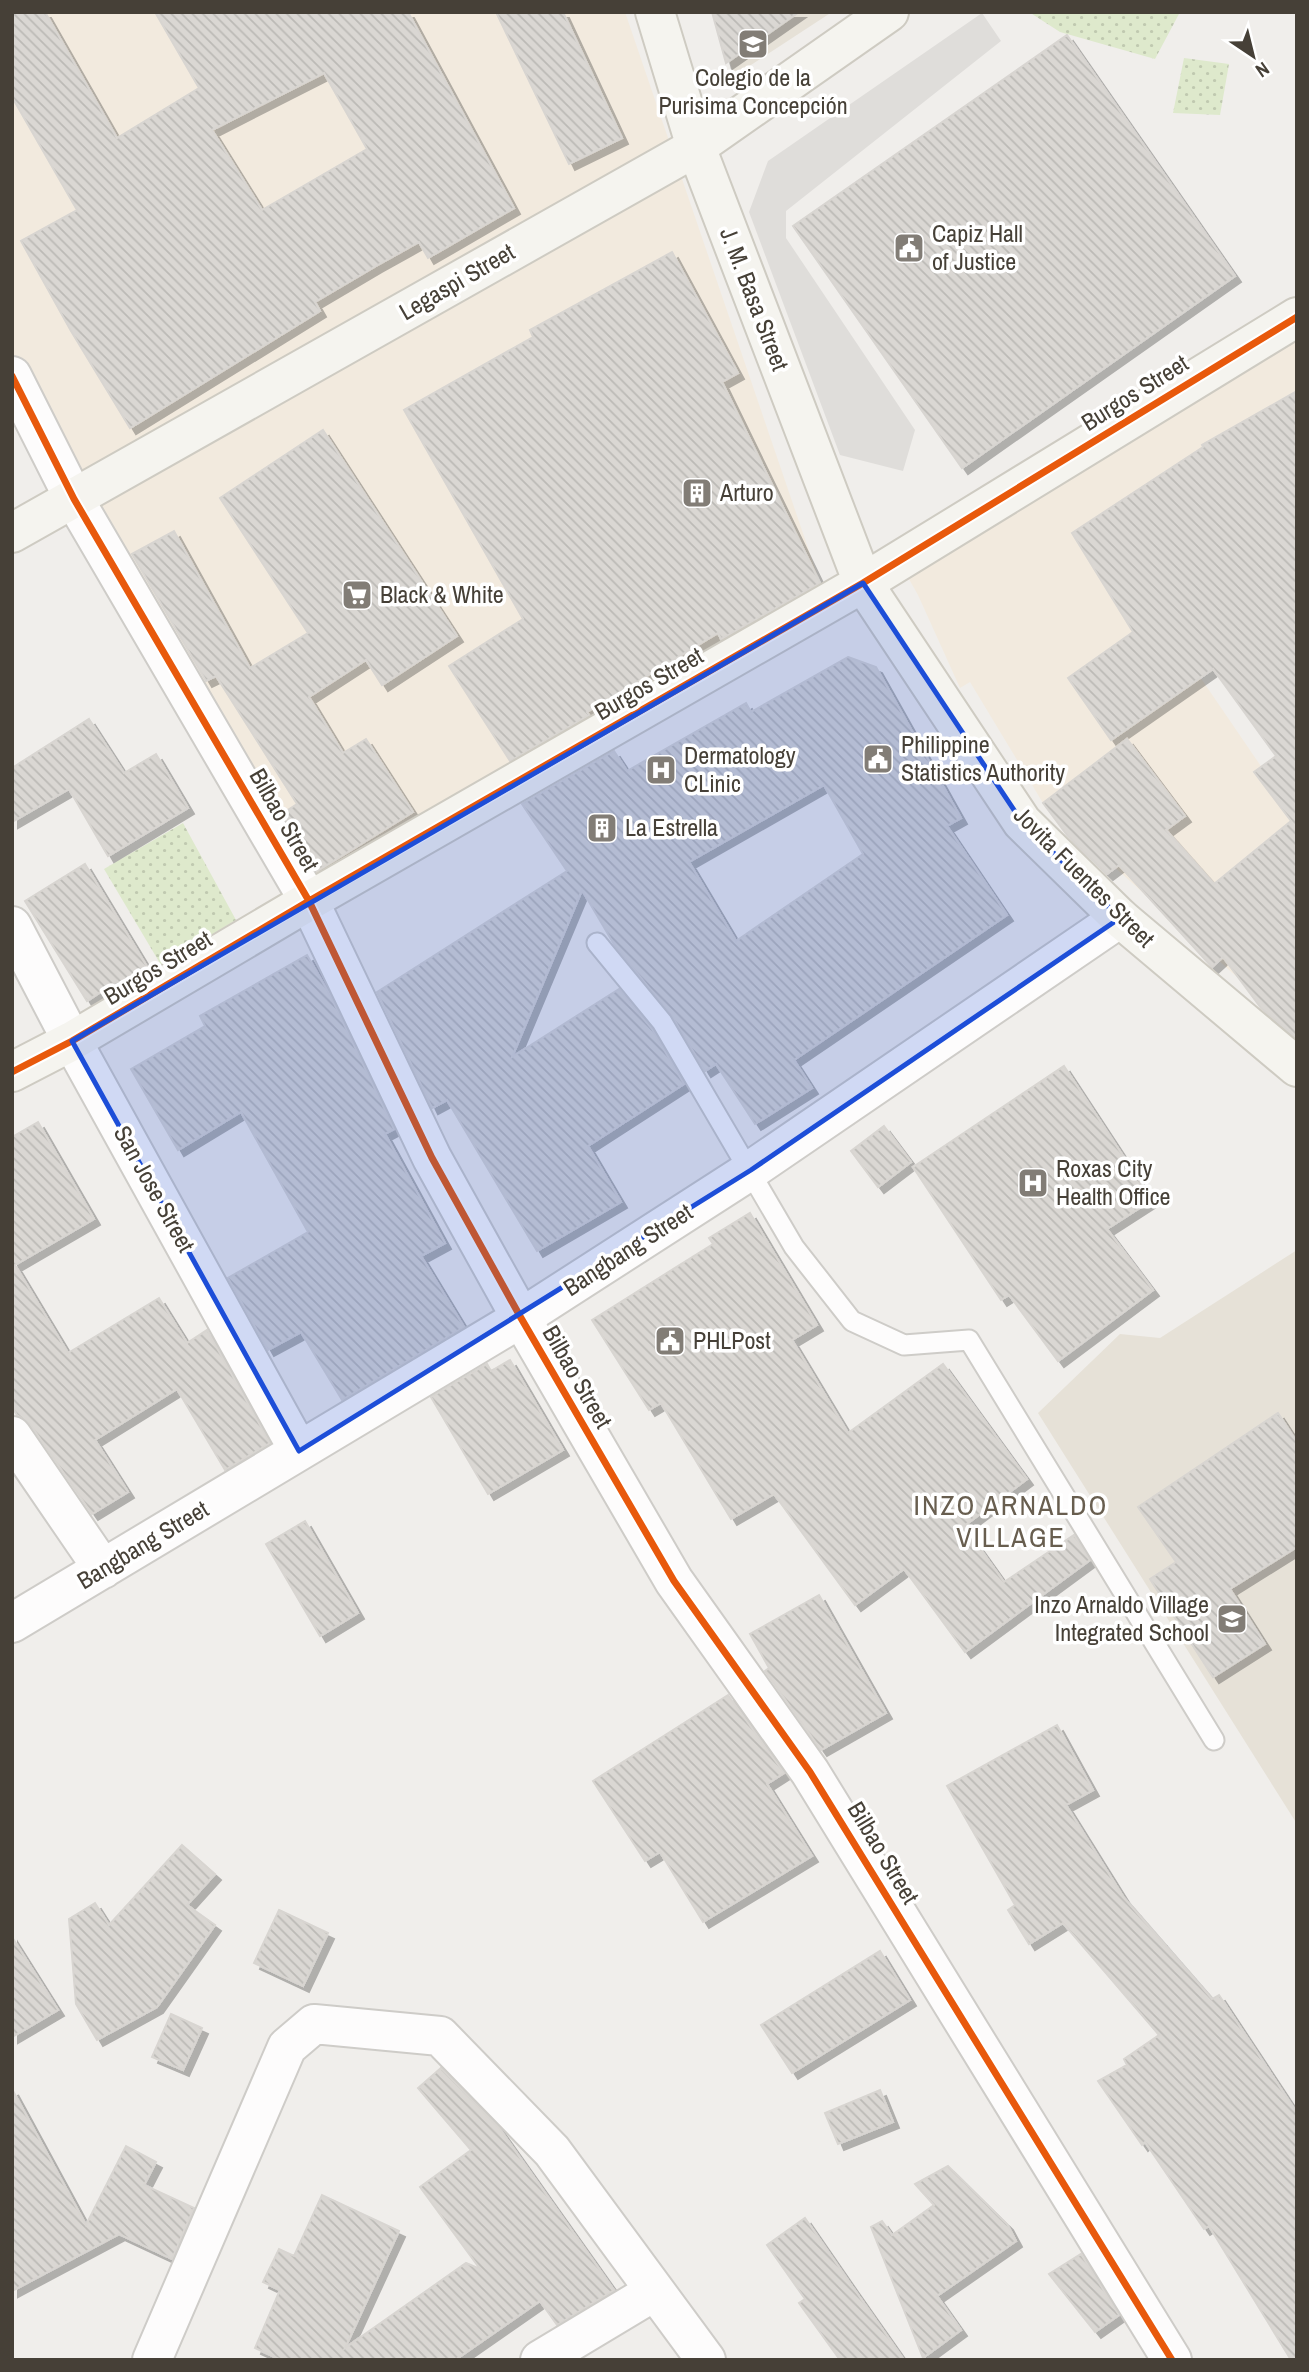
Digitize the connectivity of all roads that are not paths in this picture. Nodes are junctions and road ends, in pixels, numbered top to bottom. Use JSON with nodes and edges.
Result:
{"nodes":[{"id":1,"x":655,"y":12,"type":"edge"},
{"id":2,"x":889,"y":12,"type":"edge"},
{"id":3,"x":696,"y":147,"type":"junction"},
{"id":4,"x":1297,"y":317,"type":"edge"},
{"id":5,"x":12,"y":376,"type":"edge"},
{"id":6,"x":74,"y":499,"type":"junction"},
{"id":7,"x":12,"y":533,"type":"edge"},
{"id":8,"x":863,"y":583,"type":"junction"},
{"id":9,"x":309,"y":901,"type":"junction"},
{"id":10,"x":1120,"y":918,"type":"junction"},
{"id":11,"x":12,"y":926,"type":"edge"},
{"id":12,"x":597,"y":943,"type":"dead end"},
{"id":13,"x":72,"y":1041,"type":"junction"},
{"id":14,"x":1297,"y":1067,"type":"edge"},
{"id":15,"x":12,"y":1072,"type":"edge"},
{"id":16,"x":751,"y":1170,"type":"junction"},
{"id":17,"x":521,"y":1318,"type":"junction"},
{"id":18,"x":12,"y":1436,"type":"edge"},
{"id":19,"x":299,"y":1451,"type":"junction"},
{"id":20,"x":103,"y":1569,"type":"junction"},
{"id":21,"x":12,"y":1623,"type":"edge"},
{"id":22,"x":1214,"y":1740,"type":"dead end"},
{"id":23,"x":655,"y":2291,"type":"junction"},
{"id":24,"x":152,"y":2360,"type":"edge"},
{"id":25,"x":540,"y":2360,"type":"edge"},
{"id":26,"x":706,"y":2360,"type":"edge"},
{"id":27,"x":1172,"y":2360,"type":"edge"}],
"edges":[{"from":1,"to":3,"type":"street","name":"J. M. Basa Street"},
{"from":2,"to":3,"type":"street","name":"Legaspi Street"},
{"from":3,"to":6,"type":"street","name":"Legaspi Street"},
{"from":3,"to":8,"type":"street","name":"J. M. Basa Street"},
{"from":4,"to":8,"type":"street","name":"Burgos Street"},
{"from":5,"to":6,"type":"street","name":"Bilbao Street"},
{"from":6,"to":7,"type":"street","name":"Legaspi Street"},
{"from":6,"to":9,"type":"street","name":"Bilbao Street"},
{"from":8,"to":9,"type":"street","name":"Burgos Street"},
{"from":8,"to":10,"type":"street","name":"Jovita Fuentes Street"},
{"from":9,"to":13,"type":"street","name":"Burgos Street"},
{"from":9,"to":17,"type":"street","name":"Bilbao Street"},
{"from":10,"to":14,"type":"street","name":"Jovita Fuentes Street"},
{"from":10,"to":16,"type":"street","name":"Bangbang Street"},
{"from":11,"to":13,"type":"street","name":"San Jose Street"},
{"from":12,"to":16,"type":"lane"},
{"from":13,"to":15,"type":"street","name":"Burgos Street"},
{"from":13,"to":19,"type":"street","name":"San Jose Street"},
{"from":16,"to":17,"type":"street","name":"Bangbang Street"},
{"from":16,"to":22,"type":"lane"},
{"from":17,"to":19,"type":"street","name":"Bangbang Street"},
{"from":17,"to":27,"type":"street","name":"Bilbao Street"},
{"from":18,"to":20,"type":"street"},
{"from":19,"to":20,"type":"street","name":"Bangbang Street"},
{"from":20,"to":21,"type":"street","name":"Bangbang Street"},
{"from":23,"to":24,"type":"street"},
{"from":23,"to":25,"type":"street"},
{"from":23,"to":26,"type":"street"}]}
